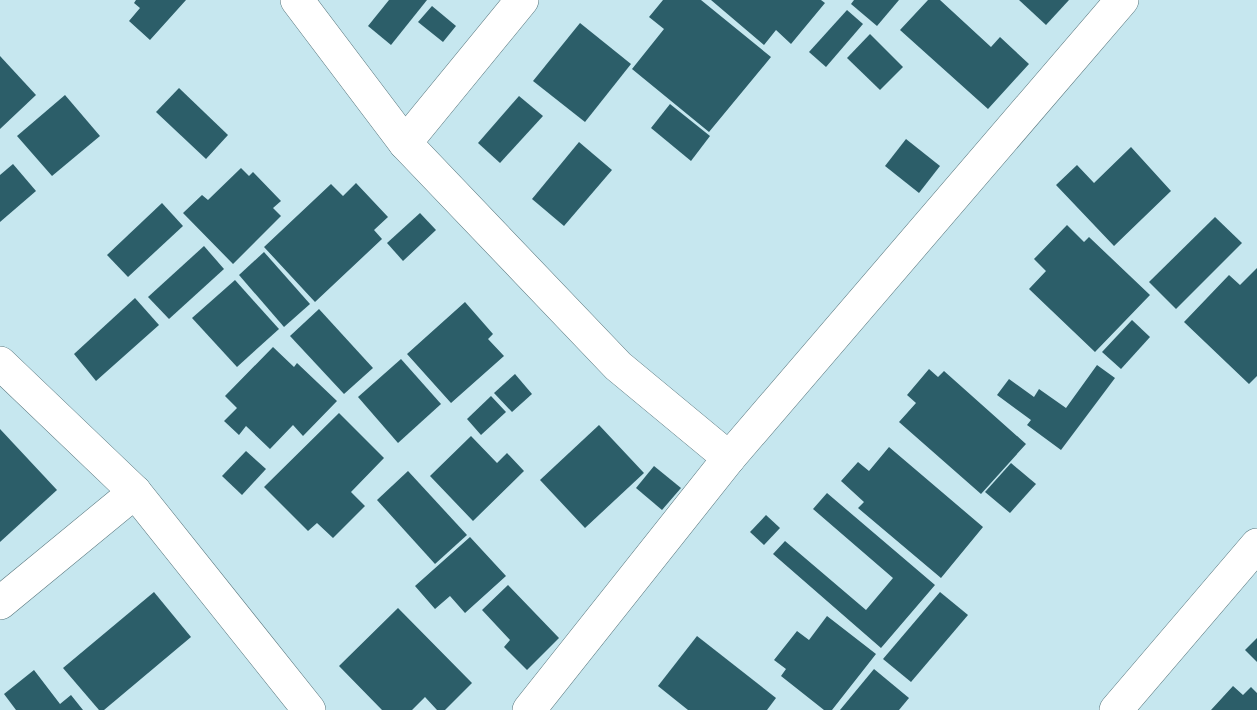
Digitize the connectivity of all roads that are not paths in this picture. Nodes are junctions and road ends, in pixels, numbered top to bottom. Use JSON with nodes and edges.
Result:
{"nodes":[{"id":1,"x":297,"y":0,"type":"edge"},
{"id":2,"x":522,"y":0,"type":"edge"},
{"id":3,"x":1122,"y":0,"type":"edge"},
{"id":4,"x":405,"y":142,"type":"junction"},
{"id":5,"x":0,"y":363,"type":"edge"},
{"id":6,"x":729,"y":458,"type":"junction"},
{"id":7,"x":135,"y":492,"type":"junction"},
{"id":8,"x":1257,"y":545,"type":"edge"},
{"id":9,"x":0,"y":603,"type":"edge"},
{"id":10,"x":309,"y":710,"type":"edge"},
{"id":11,"x":529,"y":710,"type":"edge"},
{"id":12,"x":1116,"y":710,"type":"edge"}],
"edges":[{"from":1,"to":4,"type":"street"},
{"from":2,"to":4,"type":"street"},
{"from":3,"to":6,"type":"street"},
{"from":4,"to":6,"type":"street"},
{"from":5,"to":7,"type":"street"},
{"from":6,"to":11,"type":"street"},
{"from":7,"to":9,"type":"street"},
{"from":7,"to":10,"type":"street"},
{"from":8,"to":12,"type":"street"}]}
